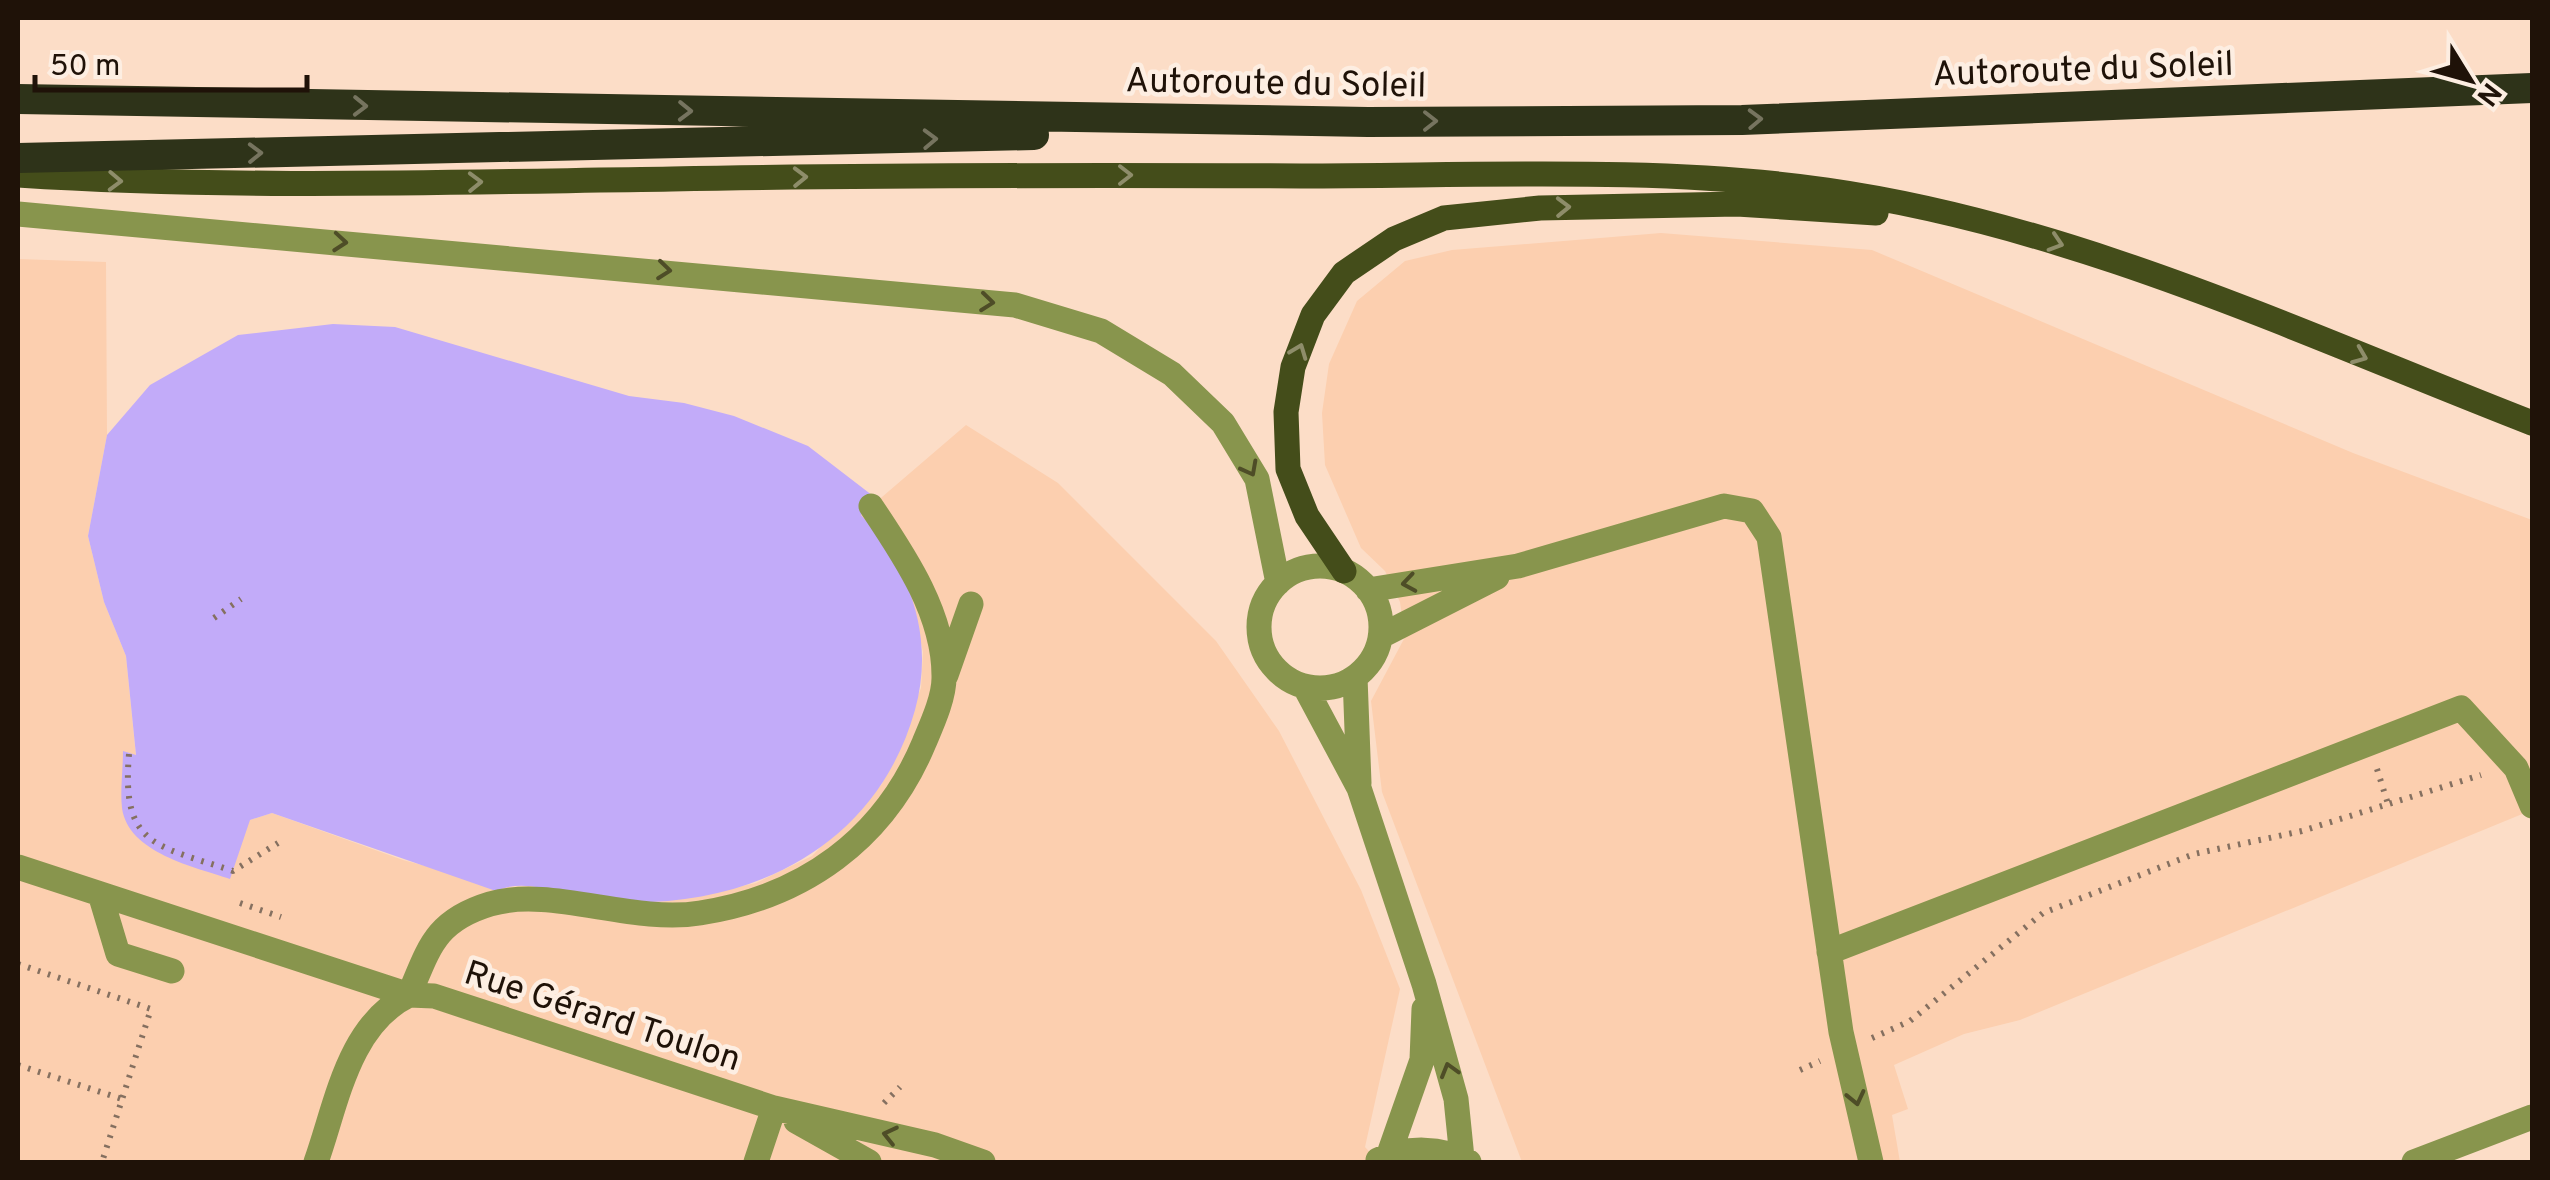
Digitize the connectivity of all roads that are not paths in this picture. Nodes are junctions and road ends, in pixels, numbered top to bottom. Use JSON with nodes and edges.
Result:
{"nodes":[{"id":1,"x":2532,"y":88,"type":"edge"},
{"id":2,"x":18,"y":99,"type":"edge"},
{"id":3,"x":1368,"y":122,"type":"junction"},
{"id":4,"x":18,"y":158,"type":"edge"},
{"id":5,"x":18,"y":175,"type":"edge"},
{"id":6,"x":18,"y":214,"type":"edge"},
{"id":7,"x":1962,"y":217,"type":"junction"},
{"id":8,"x":2532,"y":423,"type":"edge"},
{"id":9,"x":871,"y":506,"type":"dead end"},
{"id":10,"x":1518,"y":566,"type":"junction"},
{"id":11,"x":1344,"y":571,"type":"junction"},
{"id":12,"x":1278,"y":583,"type":"junction"},
{"id":13,"x":1368,"y":590,"type":"junction"},
{"id":14,"x":971,"y":604,"type":"dead end"},
{"id":15,"x":1380,"y":636,"type":"junction"},
{"id":16,"x":1355,"y":678,"type":"junction"},
{"id":17,"x":944,"y":680,"type":"junction"},
{"id":18,"x":1305,"y":687,"type":"junction"},
{"id":19,"x":1359,"y":788,"type":"junction"},
{"id":20,"x":2532,"y":806,"type":"edge"},
{"id":21,"x":18,"y":867,"type":"edge"},
{"id":22,"x":100,"y":894,"type":"junction"},
{"id":23,"x":1829,"y":952,"type":"junction"},
{"id":24,"x":172,"y":971,"type":"dead end"},
{"id":25,"x":1424,"y":984,"type":"junction"},
{"id":26,"x":408,"y":995,"type":"junction"},
{"id":27,"x":774,"y":1108,"type":"junction"},
{"id":28,"x":2532,"y":1117,"type":"edge"},
{"id":29,"x":1382,"y":1158,"type":"edge"},
{"id":30,"x":1466,"y":1160,"type":"edge"},
{"id":31,"x":316,"y":1162,"type":"edge"},
{"id":32,"x":756,"y":1162,"type":"edge"},
{"id":33,"x":868,"y":1162,"type":"edge"},
{"id":34,"x":983,"y":1162,"type":"edge"},
{"id":35,"x":1871,"y":1162,"type":"edge"},
{"id":36,"x":2414,"y":1162,"type":"edge"}],
"edges":[{"from":3,"to":1,"type":"highway","name":"Autoroute du Soleil","one_way":true},
{"from":2,"to":3,"type":"highway","name":"Autoroute du Soleil","one_way":true},
{"from":4,"to":3,"type":"highway","one_way":true},
{"from":5,"to":7,"type":"main road","one_way":true},
{"from":6,"to":12,"type":"street","one_way":true},
{"from":7,"to":8,"type":"main road","one_way":true},
{"from":11,"to":7,"type":"main road","one_way":true},
{"from":9,"to":17,"type":"street"},
{"from":10,"to":13,"type":"street","one_way":true},
{"from":10,"to":15,"type":"street"},
{"from":10,"to":23,"type":"street"},
{"from":11,"to":12,"type":"street"},
{"from":11,"to":13,"type":"street"},
{"from":12,"to":18,"type":"street"},
{"from":13,"to":15,"type":"street"},
{"from":14,"to":17,"type":"street"},
{"from":15,"to":16,"type":"street"},
{"from":16,"to":18,"type":"street"},
{"from":16,"to":19,"type":"street"},
{"from":17,"to":26,"type":"street"},
{"from":18,"to":19,"type":"street"},
{"from":19,"to":25,"type":"street"},
{"from":20,"to":23,"type":"street"},
{"from":21,"to":22,"type":"street","name":"Rue Gérard Toulon"},
{"from":22,"to":24,"type":"street"},
{"from":22,"to":26,"type":"street","name":"Rue Gérard Toulon"},
{"from":23,"to":35,"type":"street","one_way":true},
{"from":25,"to":29,"type":"street"},
{"from":30,"to":25,"type":"street","one_way":true},
{"from":26,"to":27,"type":"street","name":"Rue Gérard Toulon"},
{"from":26,"to":31,"type":"street"},
{"from":27,"to":32,"type":"street"},
{"from":27,"to":33,"type":"street","name":"Rue Gérard Toulon"},
{"from":34,"to":27,"type":"street","name":"Rue Gérard Toulon","one_way":true},
{"from":28,"to":36,"type":"street"},
{"from":29,"to":30,"type":"street"}]}
